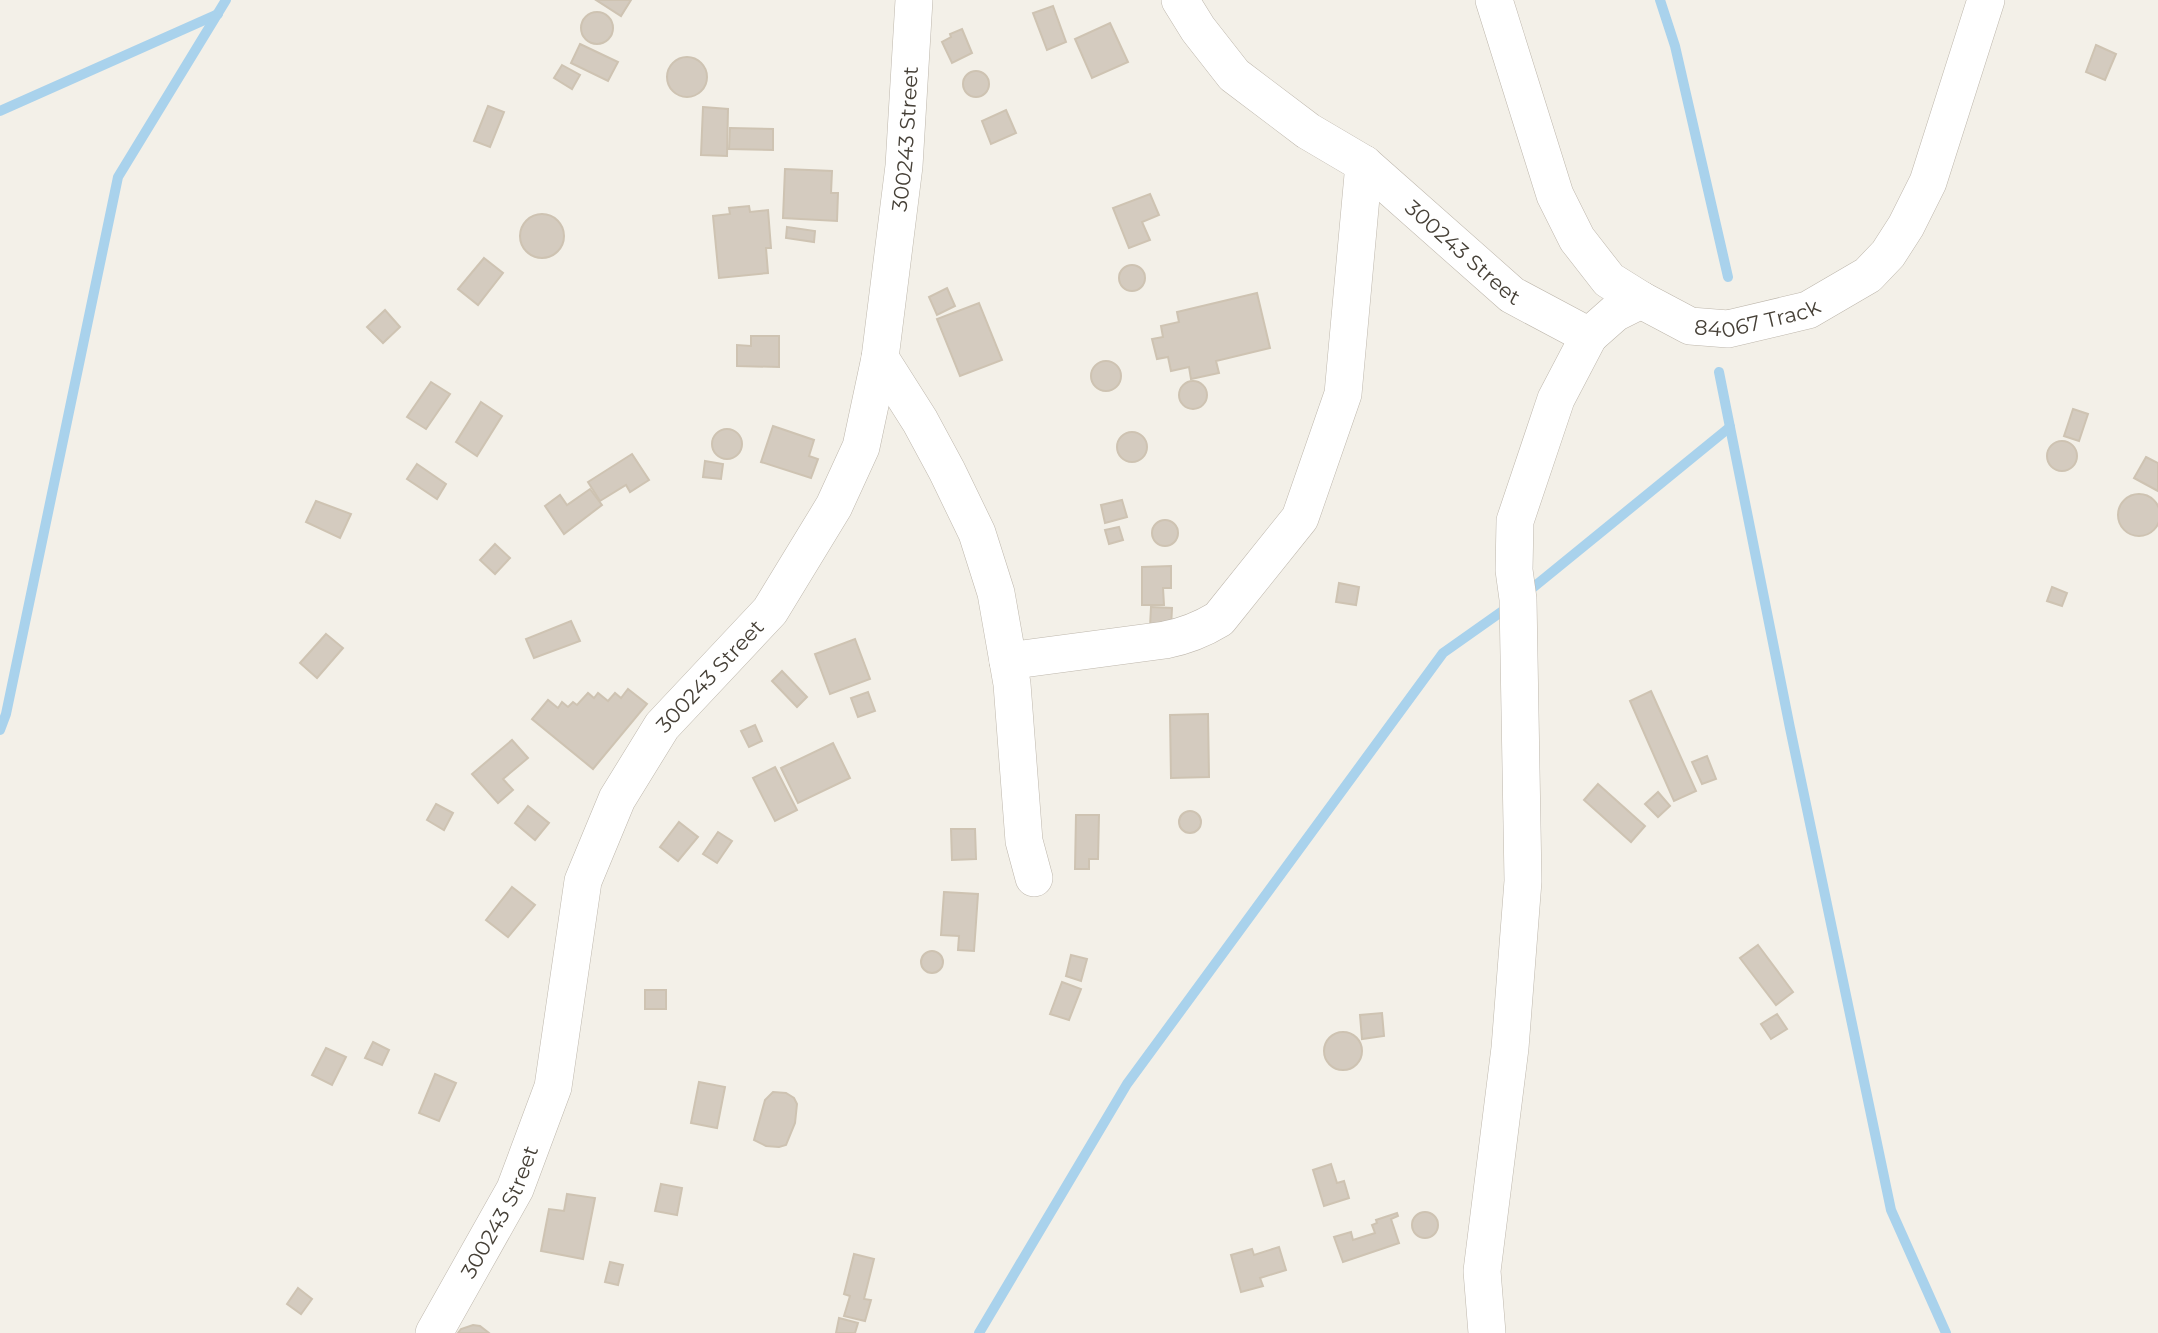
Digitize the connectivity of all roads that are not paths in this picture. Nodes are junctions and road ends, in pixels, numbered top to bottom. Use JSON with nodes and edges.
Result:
{"nodes":[{"id":1,"x":914,"y":0,"type":"edge"},
{"id":2,"x":1180,"y":0,"type":"edge"},
{"id":3,"x":1494,"y":0,"type":"edge"},
{"id":4,"x":1986,"y":0,"type":"edge"},
{"id":5,"x":1364,"y":164,"type":"junction"},
{"id":6,"x":1641,"y":300,"type":"junction"},
{"id":7,"x":1589,"y":336,"type":"junction"},
{"id":8,"x":880,"y":358,"type":"junction"},
{"id":9,"x":1008,"y":661,"type":"junction"},
{"id":10,"x":1034,"y":878,"type":"dead end"},
{"id":11,"x":433,"y":1333,"type":"edge"},
{"id":12,"x":1487,"y":1333,"type":"edge"}],
"edges":[{"from":1,"to":8,"type":"street","name":"300243 Street"},
{"from":2,"to":5,"type":"street","name":"300243 Street"},
{"from":3,"to":6,"type":"street","name":"84067 Track"},
{"from":4,"to":6,"type":"street","name":"84067 Track"},
{"from":5,"to":7,"type":"street","name":"300243 Street"},
{"from":5,"to":9,"type":"street"},
{"from":6,"to":7,"type":"street"},
{"from":7,"to":12,"type":"street"},
{"from":8,"to":9,"type":"street"},
{"from":8,"to":11,"type":"street","name":"300243 Street"},
{"from":9,"to":10,"type":"street"}]}
